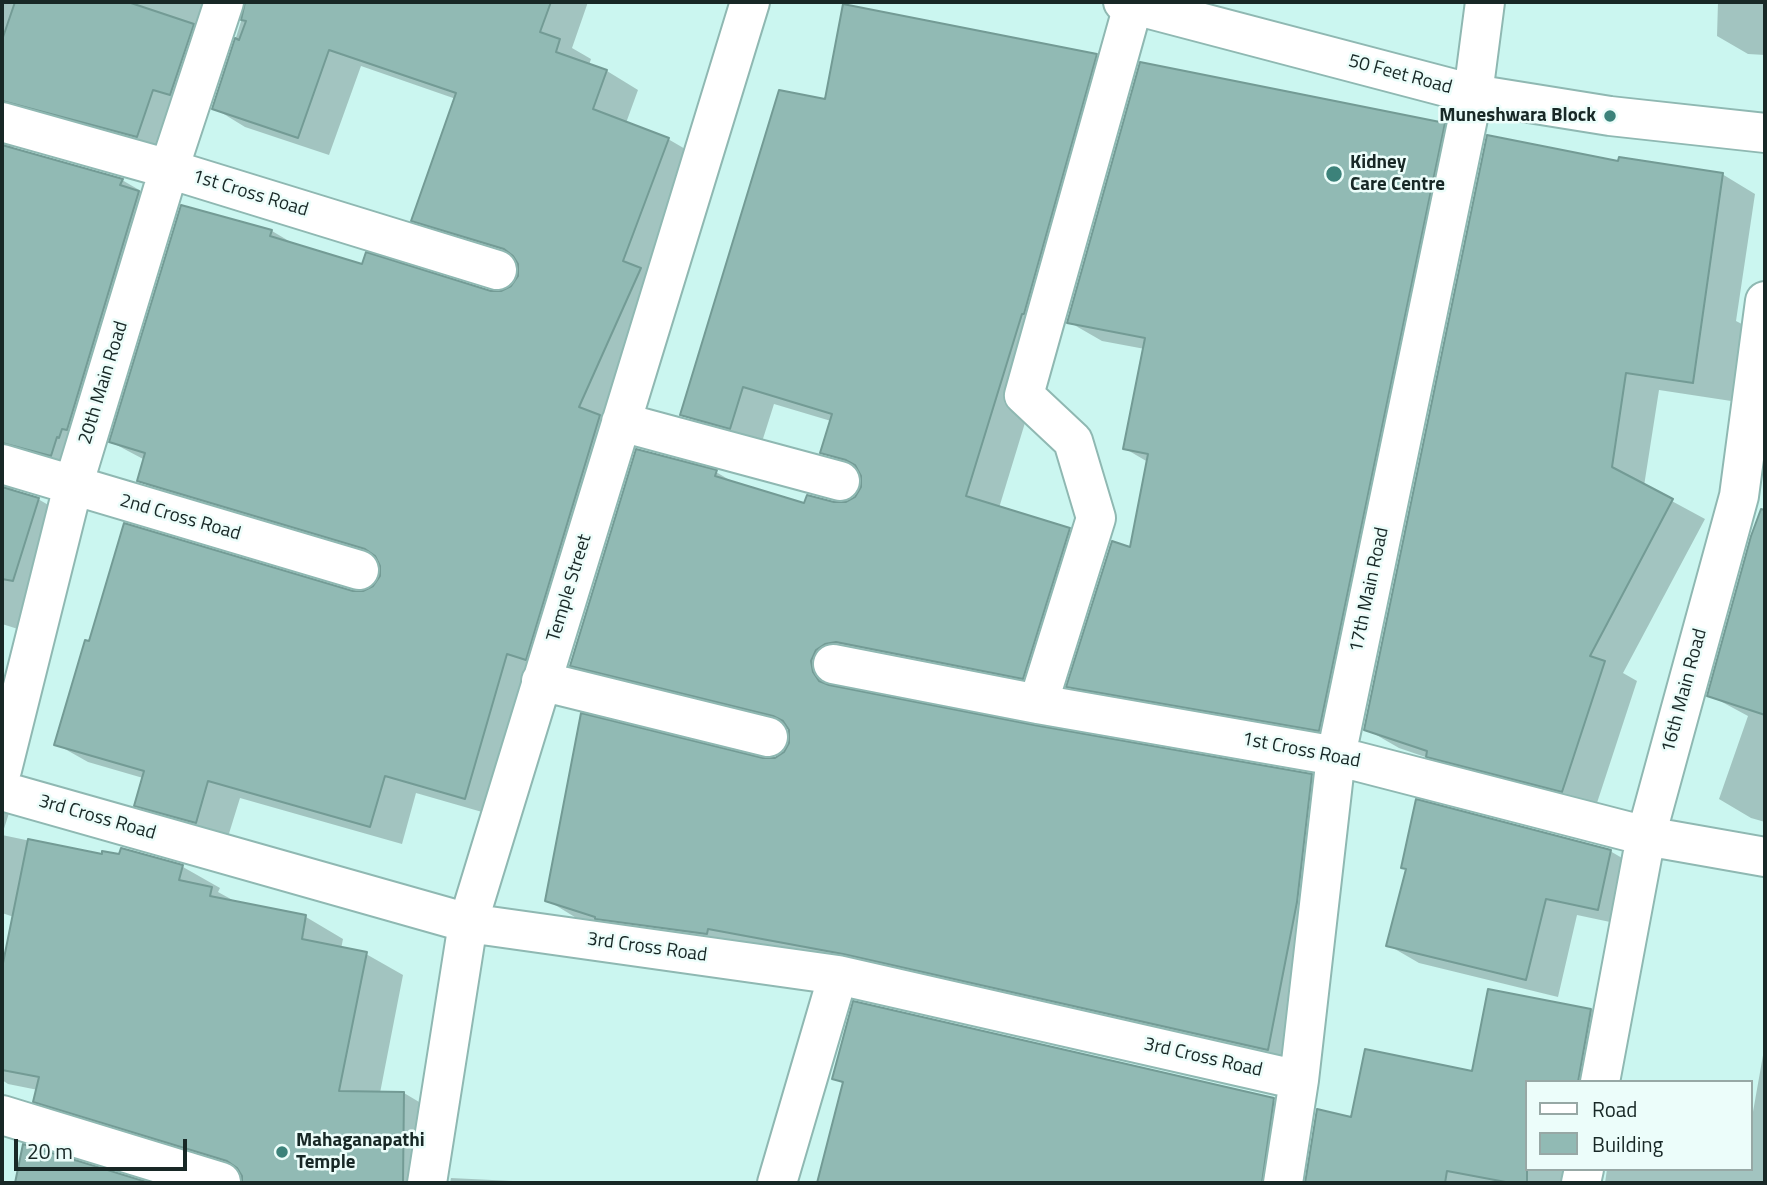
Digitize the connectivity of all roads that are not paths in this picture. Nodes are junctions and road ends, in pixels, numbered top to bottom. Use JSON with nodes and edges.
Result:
{"nodes":[{"id":1,"x":224,"y":2,"type":"edge"},
{"id":2,"x":750,"y":2,"type":"edge"},
{"id":3,"x":1485,"y":2,"type":"edge"},
{"id":4,"x":1130,"y":3,"type":"edge"},
{"id":5,"x":1473,"y":94,"type":"junction"},
{"id":6,"x":2,"y":122,"type":"edge"},
{"id":7,"x":1765,"y":133,"type":"edge"},
{"id":8,"x":169,"y":169,"type":"junction"},
{"id":9,"x":497,"y":270,"type":"dead end"},
{"id":10,"x":1765,"y":301,"type":"edge"},
{"id":11,"x":621,"y":422,"type":"junction"},
{"id":12,"x":2,"y":464,"type":"edge"},
{"id":13,"x":840,"y":481,"type":"dead end"},
{"id":14,"x":73,"y":486,"type":"junction"},
{"id":15,"x":359,"y":570,"type":"dead end"},
{"id":16,"x":833,"y":664,"type":"dead end"},
{"id":17,"x":541,"y":681,"type":"junction"},
{"id":18,"x":1038,"y":704,"type":"junction"},
{"id":19,"x":768,"y":737,"type":"dead end"},
{"id":20,"x":1336,"y":756,"type":"junction"},
{"id":21,"x":2,"y":770,"type":"edge"},
{"id":22,"x":2,"y":791,"type":"edge"},
{"id":23,"x":1646,"y":836,"type":"junction"},
{"id":24,"x":1765,"y":857,"type":"edge"},
{"id":25,"x":468,"y":923,"type":"junction"},
{"id":26,"x":838,"y":975,"type":"junction"},
{"id":27,"x":1299,"y":1080,"type":"junction"},
{"id":28,"x":1600,"y":1080,"type":"edge"},
{"id":29,"x":2,"y":1115,"type":"edge"},
{"id":30,"x":221,"y":1182,"type":"edge"},
{"id":31,"x":427,"y":1183,"type":"edge"},
{"id":32,"x":777,"y":1183,"type":"edge"},
{"id":33,"x":1283,"y":1183,"type":"edge"}],
"edges":[{"from":1,"to":8,"type":"street","name":"20th Main Road"},
{"from":2,"to":11,"type":"street","name":"Temple Street"},
{"from":3,"to":5,"type":"street","name":"17th Main Road"},
{"from":4,"to":5,"type":"street","name":"50 Feet Road"},
{"from":4,"to":18,"type":"street"},
{"from":5,"to":7,"type":"street","name":"50 Feet Road"},
{"from":5,"to":20,"type":"street","name":"17th Main Road"},
{"from":6,"to":8,"type":"street","name":"1st Cross Road"},
{"from":8,"to":9,"type":"street","name":"1st Cross Road"},
{"from":8,"to":14,"type":"street","name":"20th Main Road"},
{"from":10,"to":23,"type":"street","name":"16th Main Road"},
{"from":11,"to":13,"type":"street"},
{"from":11,"to":17,"type":"street","name":"Temple Street"},
{"from":12,"to":14,"type":"street","name":"2nd Cross Road"},
{"from":14,"to":15,"type":"street","name":"2nd Cross Road"},
{"from":14,"to":21,"type":"street","name":"20th Main Road"},
{"from":16,"to":18,"type":"street","name":"1st Cross Road"},
{"from":17,"to":19,"type":"street"},
{"from":17,"to":25,"type":"street","name":"Temple Street"},
{"from":18,"to":20,"type":"street","name":"1st Cross Road"},
{"from":20,"to":23,"type":"street","name":"1st Cross Road"},
{"from":20,"to":27,"type":"street","name":"17th Main Road"},
{"from":22,"to":25,"type":"street","name":"3rd Cross Road"},
{"from":23,"to":24,"type":"street","name":"1st Cross Road"},
{"from":23,"to":28,"type":"street","name":"16th Main Road"},
{"from":25,"to":26,"type":"street","name":"3rd Cross Road"},
{"from":25,"to":31,"type":"street","name":"Temple Street"},
{"from":26,"to":27,"type":"street","name":"3rd Cross Road"},
{"from":26,"to":32,"type":"street"},
{"from":27,"to":33,"type":"street","name":"17th Main Road"},
{"from":29,"to":30,"type":"street"}]}
